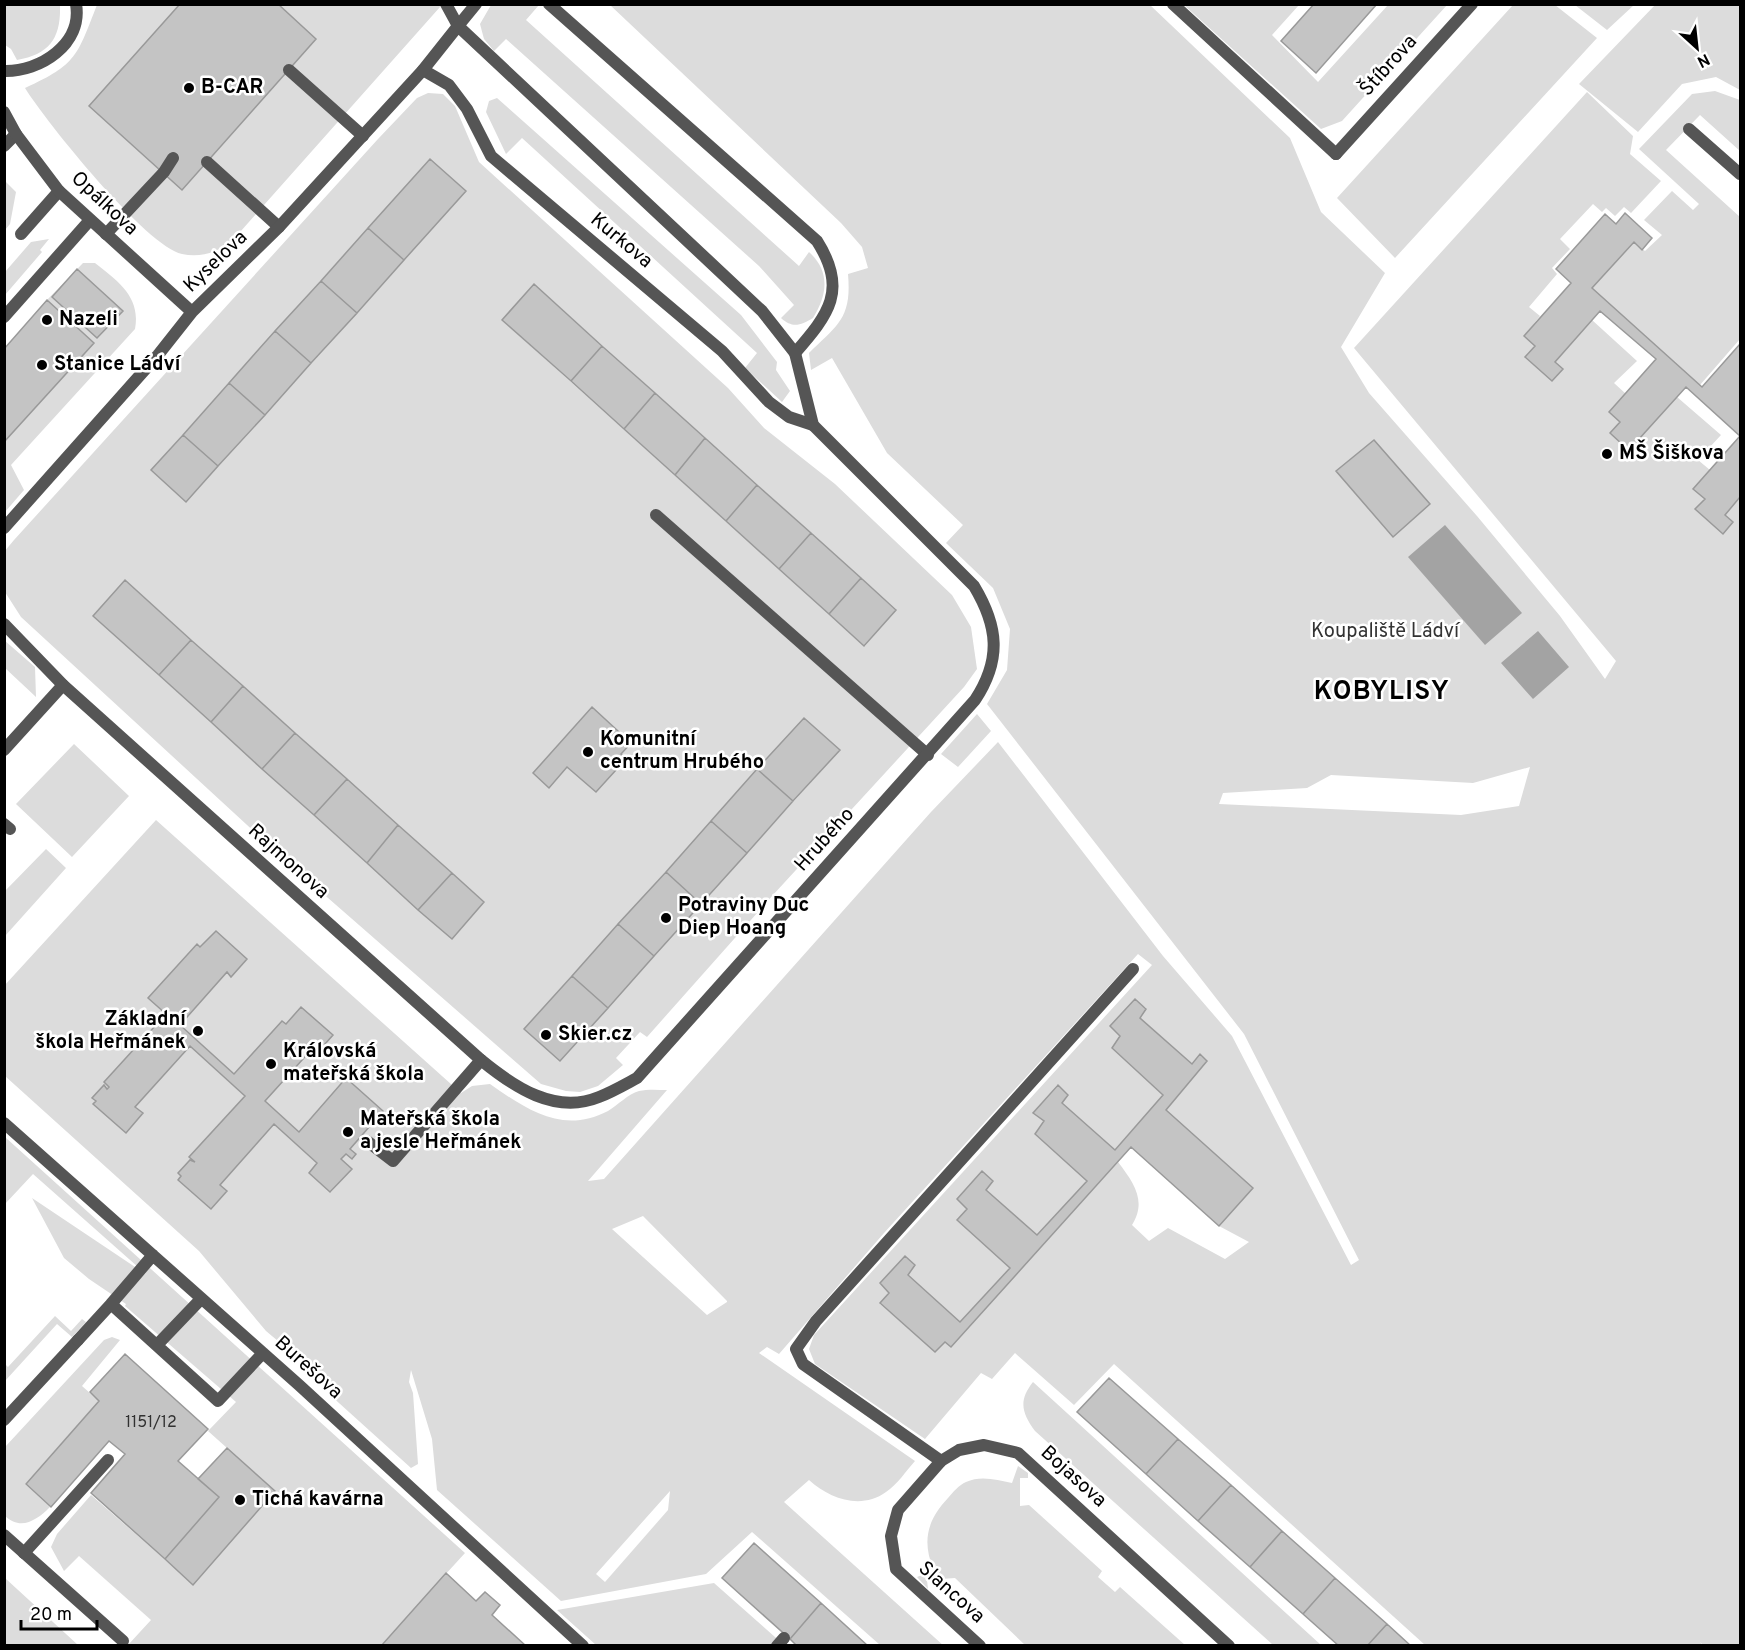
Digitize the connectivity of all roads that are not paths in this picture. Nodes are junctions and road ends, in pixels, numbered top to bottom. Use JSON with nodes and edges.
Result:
{"nodes":[{"id":1,"x":76,"y":4,"type":"edge"},
{"id":2,"x":446,"y":4,"type":"edge"},
{"id":3,"x":477,"y":4,"type":"edge"},
{"id":4,"x":549,"y":4,"type":"edge"},
{"id":5,"x":1173,"y":4,"type":"edge"},
{"id":6,"x":1472,"y":4,"type":"edge"},
{"id":7,"x":458,"y":26,"type":"junction"},
{"id":8,"x":289,"y":70,"type":"dead end"},
{"id":9,"x":423,"y":70,"type":"junction"},
{"id":10,"x":4,"y":71,"type":"edge"},
{"id":11,"x":4,"y":112,"type":"edge"},
{"id":12,"x":1689,"y":129,"type":"dead end"},
{"id":13,"x":16,"y":134,"type":"junction"},
{"id":14,"x":363,"y":136,"type":"junction"},
{"id":15,"x":4,"y":146,"type":"edge"},
{"id":16,"x":173,"y":158,"type":"dead end"},
{"id":17,"x":207,"y":162,"type":"dead end"},
{"id":18,"x":1740,"y":174,"type":"edge"},
{"id":19,"x":59,"y":191,"type":"junction"},
{"id":20,"x":90,"y":220,"type":"junction"},
{"id":21,"x":279,"y":227,"type":"junction"},
{"id":22,"x":21,"y":234,"type":"dead end"},
{"id":23,"x":106,"y":234,"type":"junction"},
{"id":24,"x":192,"y":312,"type":"junction"},
{"id":25,"x":4,"y":317,"type":"edge"},
{"id":26,"x":795,"y":353,"type":"junction"},
{"id":27,"x":813,"y":425,"type":"junction"},
{"id":28,"x":656,"y":515,"type":"dead end"},
{"id":29,"x":4,"y":528,"type":"edge"},
{"id":30,"x":4,"y":624,"type":"edge"},
{"id":31,"x":995,"y":635,"type":"joint"},
{"id":32,"x":63,"y":685,"type":"junction"},
{"id":33,"x":4,"y":750,"type":"edge"},
{"id":34,"x":928,"y":755,"type":"junction"},
{"id":35,"x":1133,"y":969,"type":"dead end"},
{"id":36,"x":481,"y":1060,"type":"junction"},
{"id":37,"x":563,"y":1104,"type":"joint"},
{"id":38,"x":4,"y":1123,"type":"edge"},
{"id":39,"x":367,"y":1141,"type":"dead end"},
{"id":40,"x":153,"y":1256,"type":"junction"},
{"id":41,"x":201,"y":1299,"type":"junction"},
{"id":42,"x":111,"y":1304,"type":"junction"},
{"id":43,"x":158,"y":1346,"type":"junction"},
{"id":44,"x":263,"y":1353,"type":"junction"},
{"id":45,"x":4,"y":1420,"type":"edge"},
{"id":46,"x":108,"y":1460,"type":"dead end"},
{"id":47,"x":941,"y":1461,"type":"junction"},
{"id":48,"x":4,"y":1535,"type":"edge"},
{"id":49,"x":24,"y":1553,"type":"junction"},
{"id":50,"x":896,"y":1569,"type":"joint"},
{"id":51,"x":123,"y":1641,"type":"dead end"},
{"id":52,"x":583,"y":1646,"type":"edge"},
{"id":53,"x":980,"y":1646,"type":"edge"},
{"id":54,"x":1230,"y":1646,"type":"edge"}],
"edges":[{"from":1,"to":10,"type":"street"},
{"from":2,"to":7,"type":"street"},
{"from":3,"to":7,"type":"street","name":"Kyselova"},
{"from":4,"to":26,"type":"street"},
{"from":5,"to":6,"type":"street","name":"Štíbrova"},
{"from":7,"to":9,"type":"street","name":"Kyselova"},
{"from":7,"to":26,"type":"street"},
{"from":8,"to":14,"type":"street"},
{"from":9,"to":14,"type":"street","name":"Kyselova"},
{"from":9,"to":27,"type":"street","name":"Kurkova"},
{"from":11,"to":13,"type":"street","name":"Opálkova"},
{"from":12,"to":18,"type":"street"},
{"from":13,"to":15,"type":"street"},
{"from":13,"to":19,"type":"street","name":"Opálkova"},
{"from":14,"to":21,"type":"street","name":"Kyselova"},
{"from":16,"to":23,"type":"street"},
{"from":17,"to":21,"type":"street"},
{"from":19,"to":20,"type":"street","name":"Opálkova"},
{"from":19,"to":22,"type":"street"},
{"from":20,"to":23,"type":"street","name":"Opálkova"},
{"from":20,"to":25,"type":"street"},
{"from":21,"to":24,"type":"street","name":"Kyselova"},
{"from":23,"to":24,"type":"street","name":"Opálkova"},
{"from":24,"to":29,"type":"street","name":"Kyselova"},
{"from":26,"to":27,"type":"street"},
{"from":27,"to":31,"type":"street","name":"Kurkova"},
{"from":28,"to":34,"type":"street"},
{"from":30,"to":32,"type":"street","name":"Rajmonova"},
{"from":31,"to":34,"type":"street","name":"Hrubého"},
{"from":32,"to":33,"type":"street"},
{"from":32,"to":36,"type":"street","name":"Rajmonova"},
{"from":34,"to":37,"type":"street","name":"Hrubého"},
{"from":35,"to":47,"type":"street"},
{"from":36,"to":37,"type":"street","name":"Rajmonova"},
{"from":36,"to":39,"type":"street"},
{"from":38,"to":40,"type":"street","name":"Burešova"},
{"from":40,"to":41,"type":"street","name":"Burešova"},
{"from":40,"to":42,"type":"street"},
{"from":41,"to":43,"type":"street"},
{"from":41,"to":44,"type":"street","name":"Burešova"},
{"from":42,"to":43,"type":"street"},
{"from":42,"to":45,"type":"street"},
{"from":43,"to":44,"type":"street"},
{"from":44,"to":52,"type":"street","name":"Burešova"},
{"from":46,"to":49,"type":"street"},
{"from":47,"to":50,"type":"street","name":"Bojasova"},
{"from":47,"to":54,"type":"street","name":"Bojasova"},
{"from":48,"to":49,"type":"street"},
{"from":49,"to":51,"type":"street"},
{"from":50,"to":53,"type":"street","name":"Slancova"}]}
